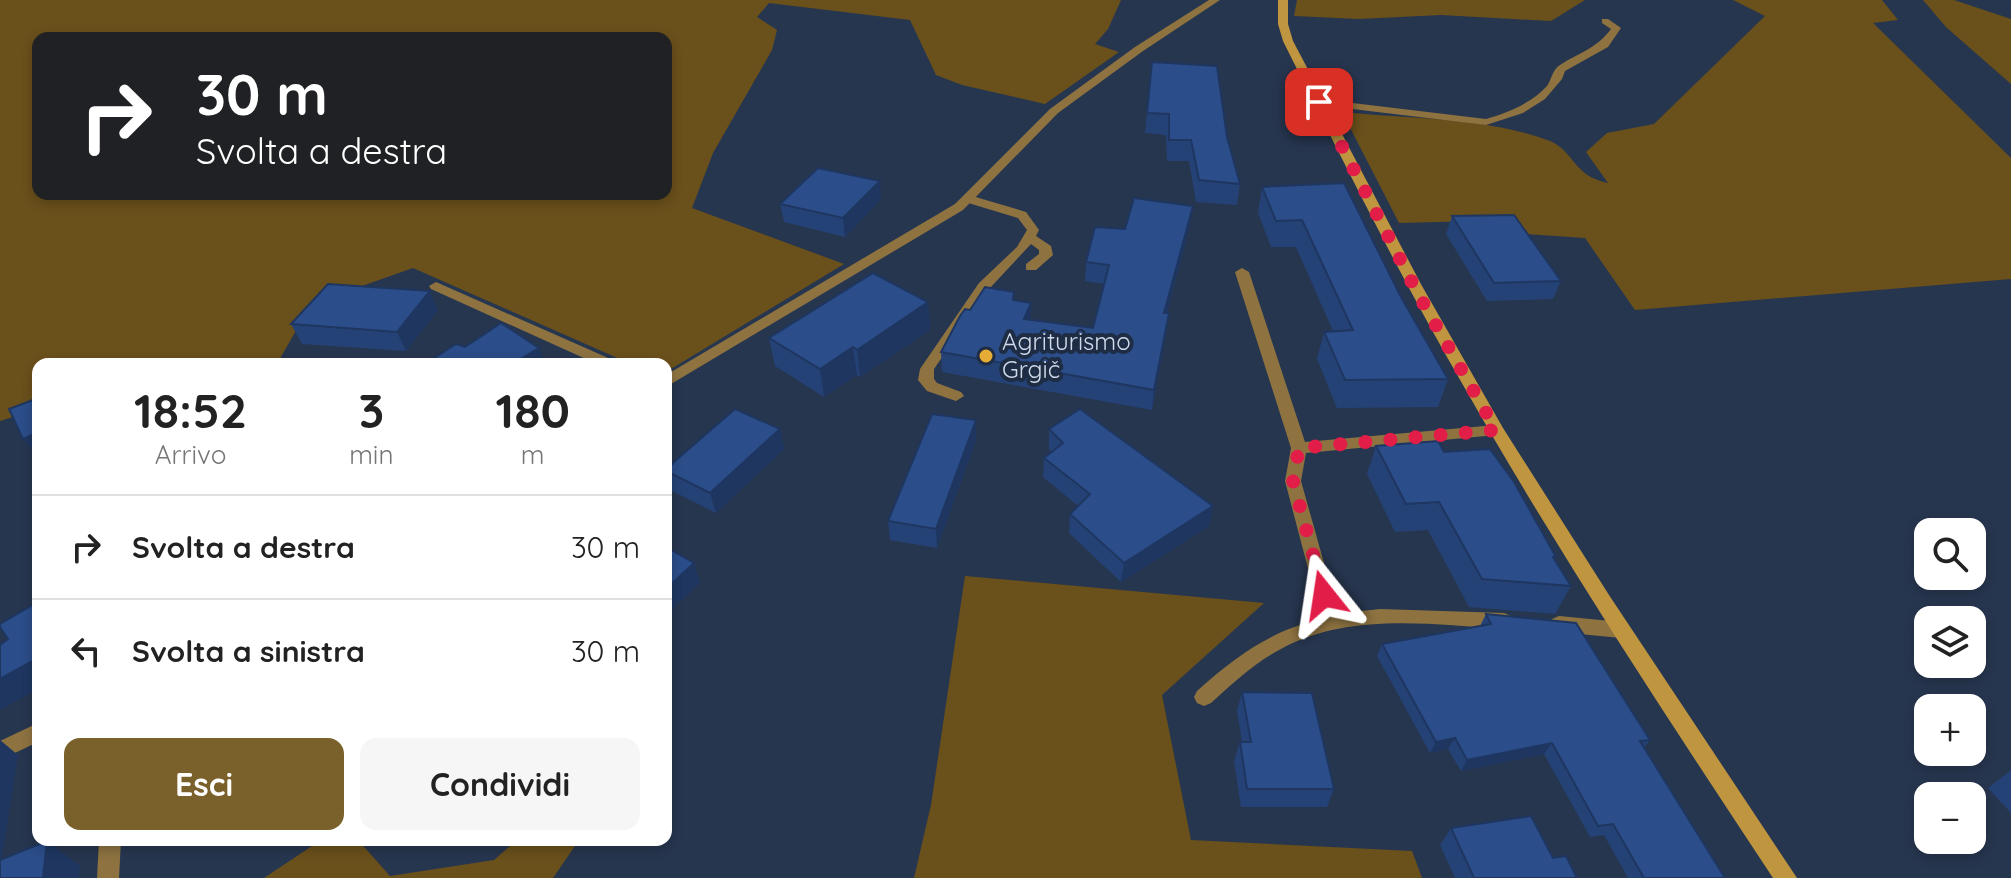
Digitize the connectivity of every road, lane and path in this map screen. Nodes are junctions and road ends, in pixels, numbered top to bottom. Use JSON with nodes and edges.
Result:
{"nodes":[{"id":1,"x":1215,"y":0,"type":"edge"},
{"id":2,"x":1283,"y":0,"type":"edge"},
{"id":3,"x":1605,"y":21,"type":"dead end"},
{"id":4,"x":1319,"y":102,"type":"junction"},
{"id":5,"x":969,"y":199,"type":"junction"},
{"id":6,"x":1031,"y":238,"type":"junction"},
{"id":7,"x":1031,"y":267,"type":"dead end"},
{"id":8,"x":1242,"y":272,"type":"dead end"},
{"id":9,"x":436,"y":286,"type":"dead end"},
{"id":10,"x":597,"y":358,"type":"edge"},
{"id":11,"x":672,"y":378,"type":"edge"},
{"id":12,"x":956,"y":396,"type":"dead end"},
{"id":13,"x":1496,"y":430,"type":"junction"},
{"id":14,"x":1299,"y":448,"type":"junction"},
{"id":15,"x":1324,"y":595,"type":"dead end"},
{"id":16,"x":1621,"y":630,"type":"junction"},
{"id":17,"x":1204,"y":697,"type":"dead end"},
{"id":18,"x":32,"y":735,"type":"edge"},
{"id":19,"x":0,"y":751,"type":"edge"},
{"id":20,"x":110,"y":846,"type":"edge"},
{"id":21,"x":108,"y":878,"type":"edge"},
{"id":22,"x":1786,"y":878,"type":"edge"}],
"edges":[{"from":1,"to":5,"type":"street"},
{"from":2,"to":4,"type":"main road"},
{"from":3,"to":4,"type":"street"},
{"from":4,"to":13,"type":"main road"},
{"from":5,"to":6,"type":"street"},
{"from":5,"to":11,"type":"street"},
{"from":6,"to":7,"type":"street"},
{"from":6,"to":12,"type":"street"},
{"from":8,"to":14,"type":"street"},
{"from":9,"to":10,"type":"street"},
{"from":13,"to":14,"type":"street"},
{"from":13,"to":16,"type":"main road"},
{"from":14,"to":15,"type":"street"},
{"from":16,"to":17,"type":"street"},
{"from":16,"to":22,"type":"main road"},
{"from":18,"to":19,"type":"street"},
{"from":20,"to":21,"type":"street"}]}
